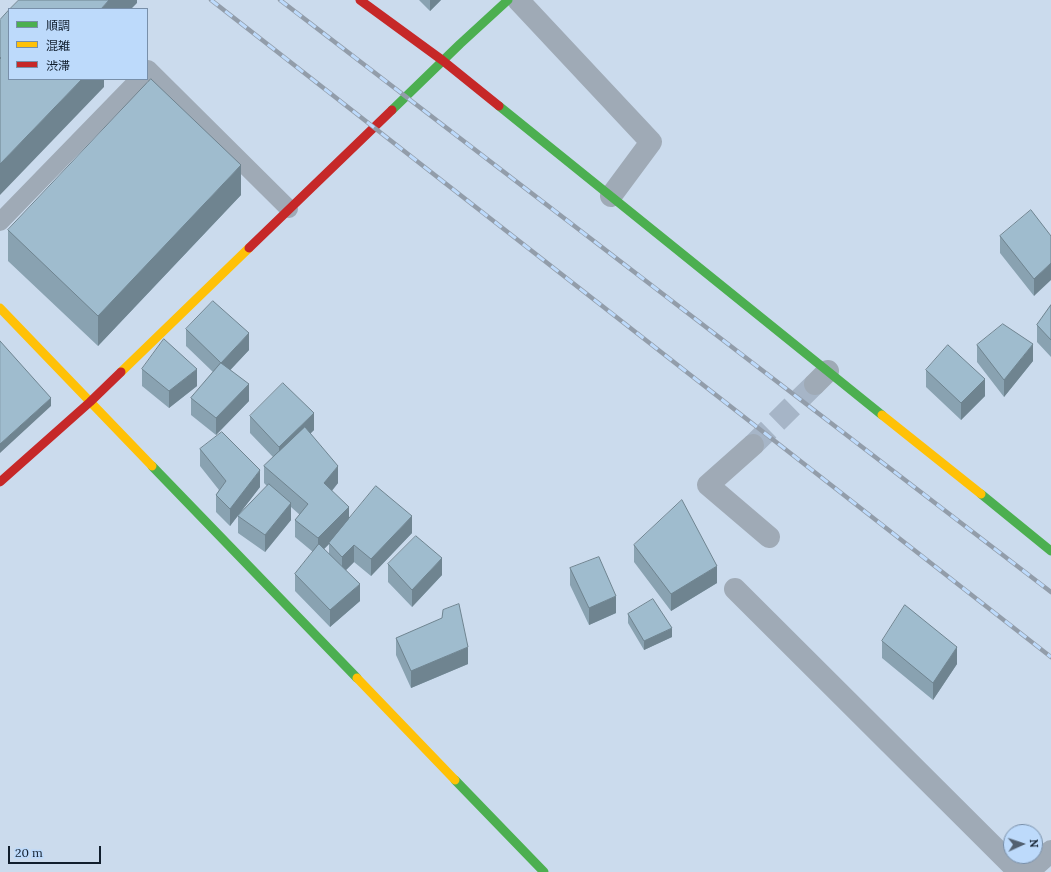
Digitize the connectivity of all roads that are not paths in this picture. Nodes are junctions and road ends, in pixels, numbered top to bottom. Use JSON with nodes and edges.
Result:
{"nodes":[{"id":1,"x":360,"y":0,"type":"edge"},
{"id":2,"x":508,"y":0,"type":"edge"},
{"id":3,"x":518,"y":0,"type":"edge"},
{"id":4,"x":442,"y":60,"type":"junction"},
{"id":5,"x":148,"y":69,"type":"edge"},
{"id":6,"x":138,"y":80,"type":"edge"},
{"id":7,"x":610,"y":196,"type":"junction"},
{"id":8,"x":289,"y":209,"type":"junction"},
{"id":9,"x":0,"y":222,"type":"edge"},
{"id":10,"x":0,"y":308,"type":"edge"},
{"id":11,"x":90,"y":402,"type":"junction"},
{"id":12,"x":753,"y":445,"type":"tunnel mouth"},
{"id":13,"x":0,"y":482,"type":"edge"},
{"id":14,"x":769,"y":537,"type":"dead end"},
{"id":15,"x":1051,"y":551,"type":"edge"},
{"id":16,"x":735,"y":589,"type":"dead end"},
{"id":17,"x":1051,"y":851,"type":"edge"},
{"id":18,"x":544,"y":872,"type":"edge"},
{"id":19,"x":1019,"y":872,"type":"edge"},
{"id":20,"x":1028,"y":872,"type":"edge"}],
"edges":[{"from":1,"to":4,"type":"street"},
{"from":2,"to":4,"type":"street"},
{"from":3,"to":7,"type":"street"},
{"from":4,"to":7,"type":"street"},
{"from":4,"to":8,"type":"street"},
{"from":5,"to":8,"type":"lane"},
{"from":6,"to":9,"type":"lane"},
{"from":7,"to":15,"type":"street"},
{"from":8,"to":11,"type":"street"},
{"from":10,"to":11,"type":"street"},
{"from":11,"to":13,"type":"street"},
{"from":11,"to":18,"type":"street"},
{"from":12,"to":14,"type":"street"},
{"from":16,"to":19,"type":"street"},
{"from":17,"to":20,"type":"street"}]}
